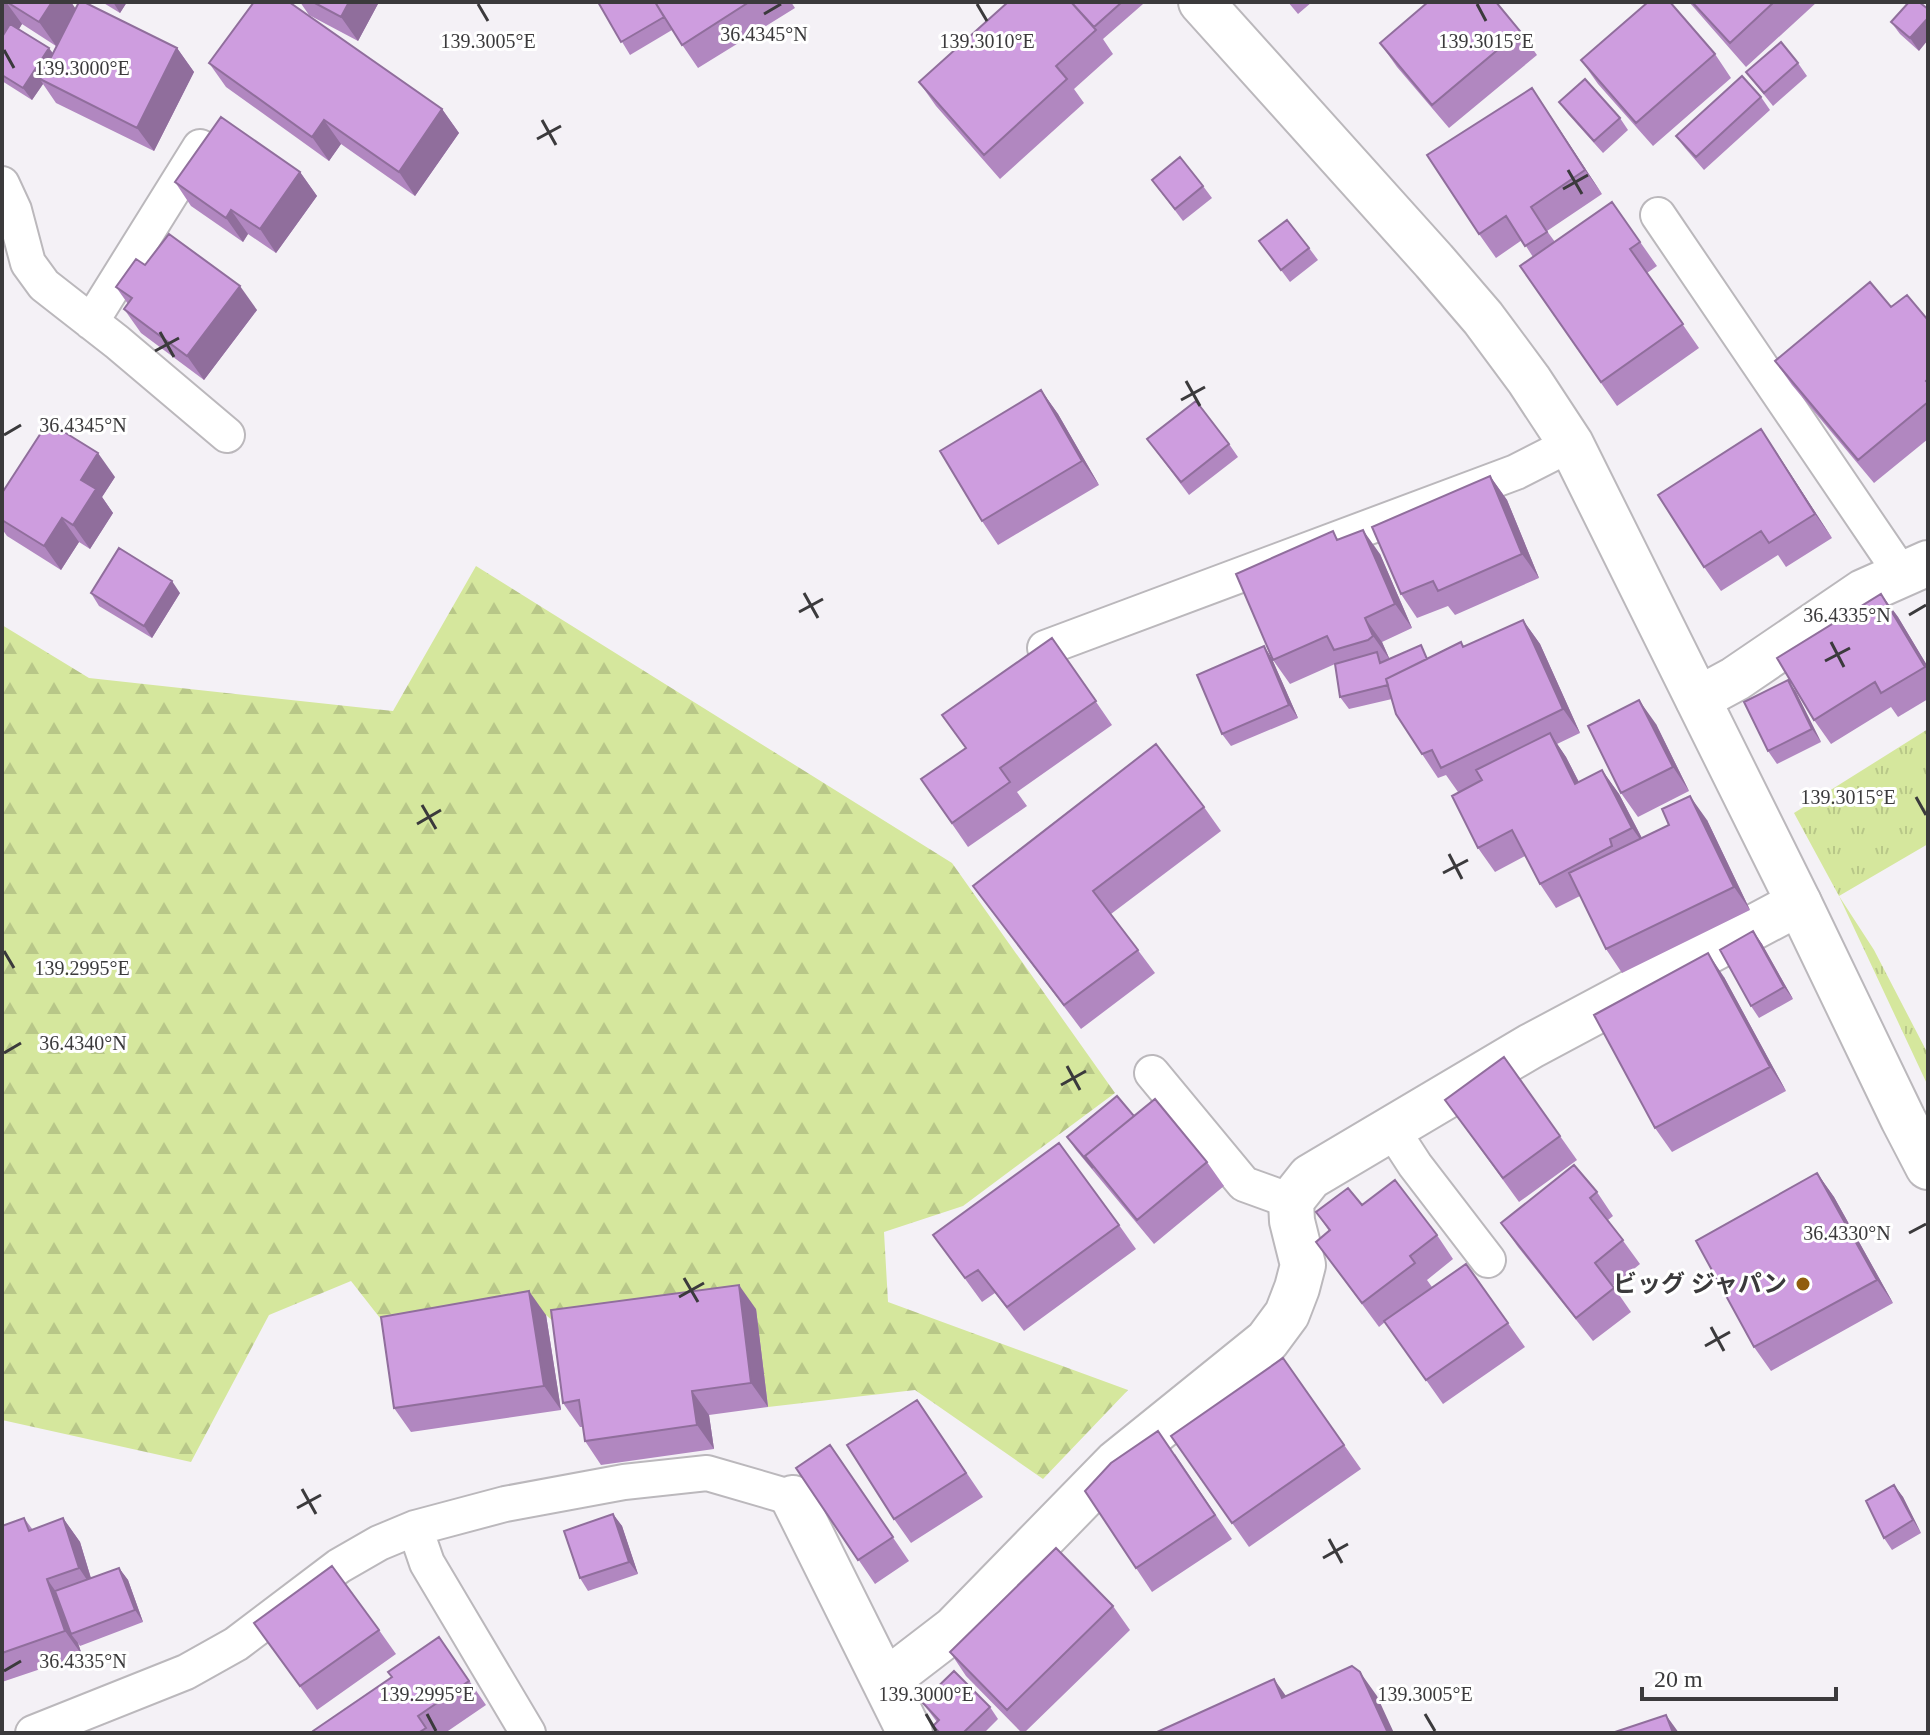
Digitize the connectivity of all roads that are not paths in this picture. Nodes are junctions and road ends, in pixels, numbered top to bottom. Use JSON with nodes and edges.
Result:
{"nodes":[{"id":1,"x":1201,"y":2,"type":"edge"},
{"id":2,"x":207,"y":137,"type":"edge"},
{"id":3,"x":2,"y":184,"type":"edge"},
{"id":4,"x":1658,"y":215,"type":"dead end"},
{"id":5,"x":91,"y":322,"type":"junction"},
{"id":6,"x":227,"y":435,"type":"dead end"},
{"id":7,"x":1571,"y":444,"type":"junction"},
{"id":8,"x":1915,"y":568,"type":"edge"},
{"id":9,"x":1045,"y":648,"type":"edge"},
{"id":10,"x":1698,"y":699,"type":"junction"},
{"id":11,"x":1799,"y":903,"type":"junction"},
{"id":12,"x":1152,"y":1073,"type":"dead end"},
{"id":13,"x":1391,"y":1128,"type":"junction"},
{"id":14,"x":1928,"y":1167,"type":"edge"},
{"id":15,"x":1291,"y":1201,"type":"junction"},
{"id":16,"x":1488,"y":1260,"type":"dead end"},
{"id":17,"x":793,"y":1498,"type":"joint"},
{"id":18,"x":415,"y":1528,"type":"junction"},
{"id":19,"x":885,"y":1682,"type":"junction"},
{"id":20,"x":33,"y":1733,"type":"edge"},
{"id":21,"x":528,"y":1733,"type":"edge"},
{"id":22,"x":910,"y":1733,"type":"edge"}],
"edges":[{"from":1,"to":7,"type":"street"},
{"from":2,"to":5,"type":"lane"},
{"from":3,"to":5,"type":"lane"},
{"from":4,"to":8,"type":"lane"},
{"from":5,"to":6,"type":"lane"},
{"from":7,"to":9,"type":"lane"},
{"from":7,"to":10,"type":"street"},
{"from":8,"to":10,"type":"street"},
{"from":10,"to":11,"type":"street"},
{"from":11,"to":13,"type":"street"},
{"from":11,"to":14,"type":"street"},
{"from":12,"to":15,"type":"lane"},
{"from":13,"to":15,"type":"street"},
{"from":13,"to":16,"type":"lane"},
{"from":15,"to":19,"type":"street"},
{"from":17,"to":18,"type":"lane"},
{"from":17,"to":19,"type":"street"},
{"from":18,"to":20,"type":"lane"},
{"from":18,"to":21,"type":"lane"},
{"from":19,"to":22,"type":"street"}]}
